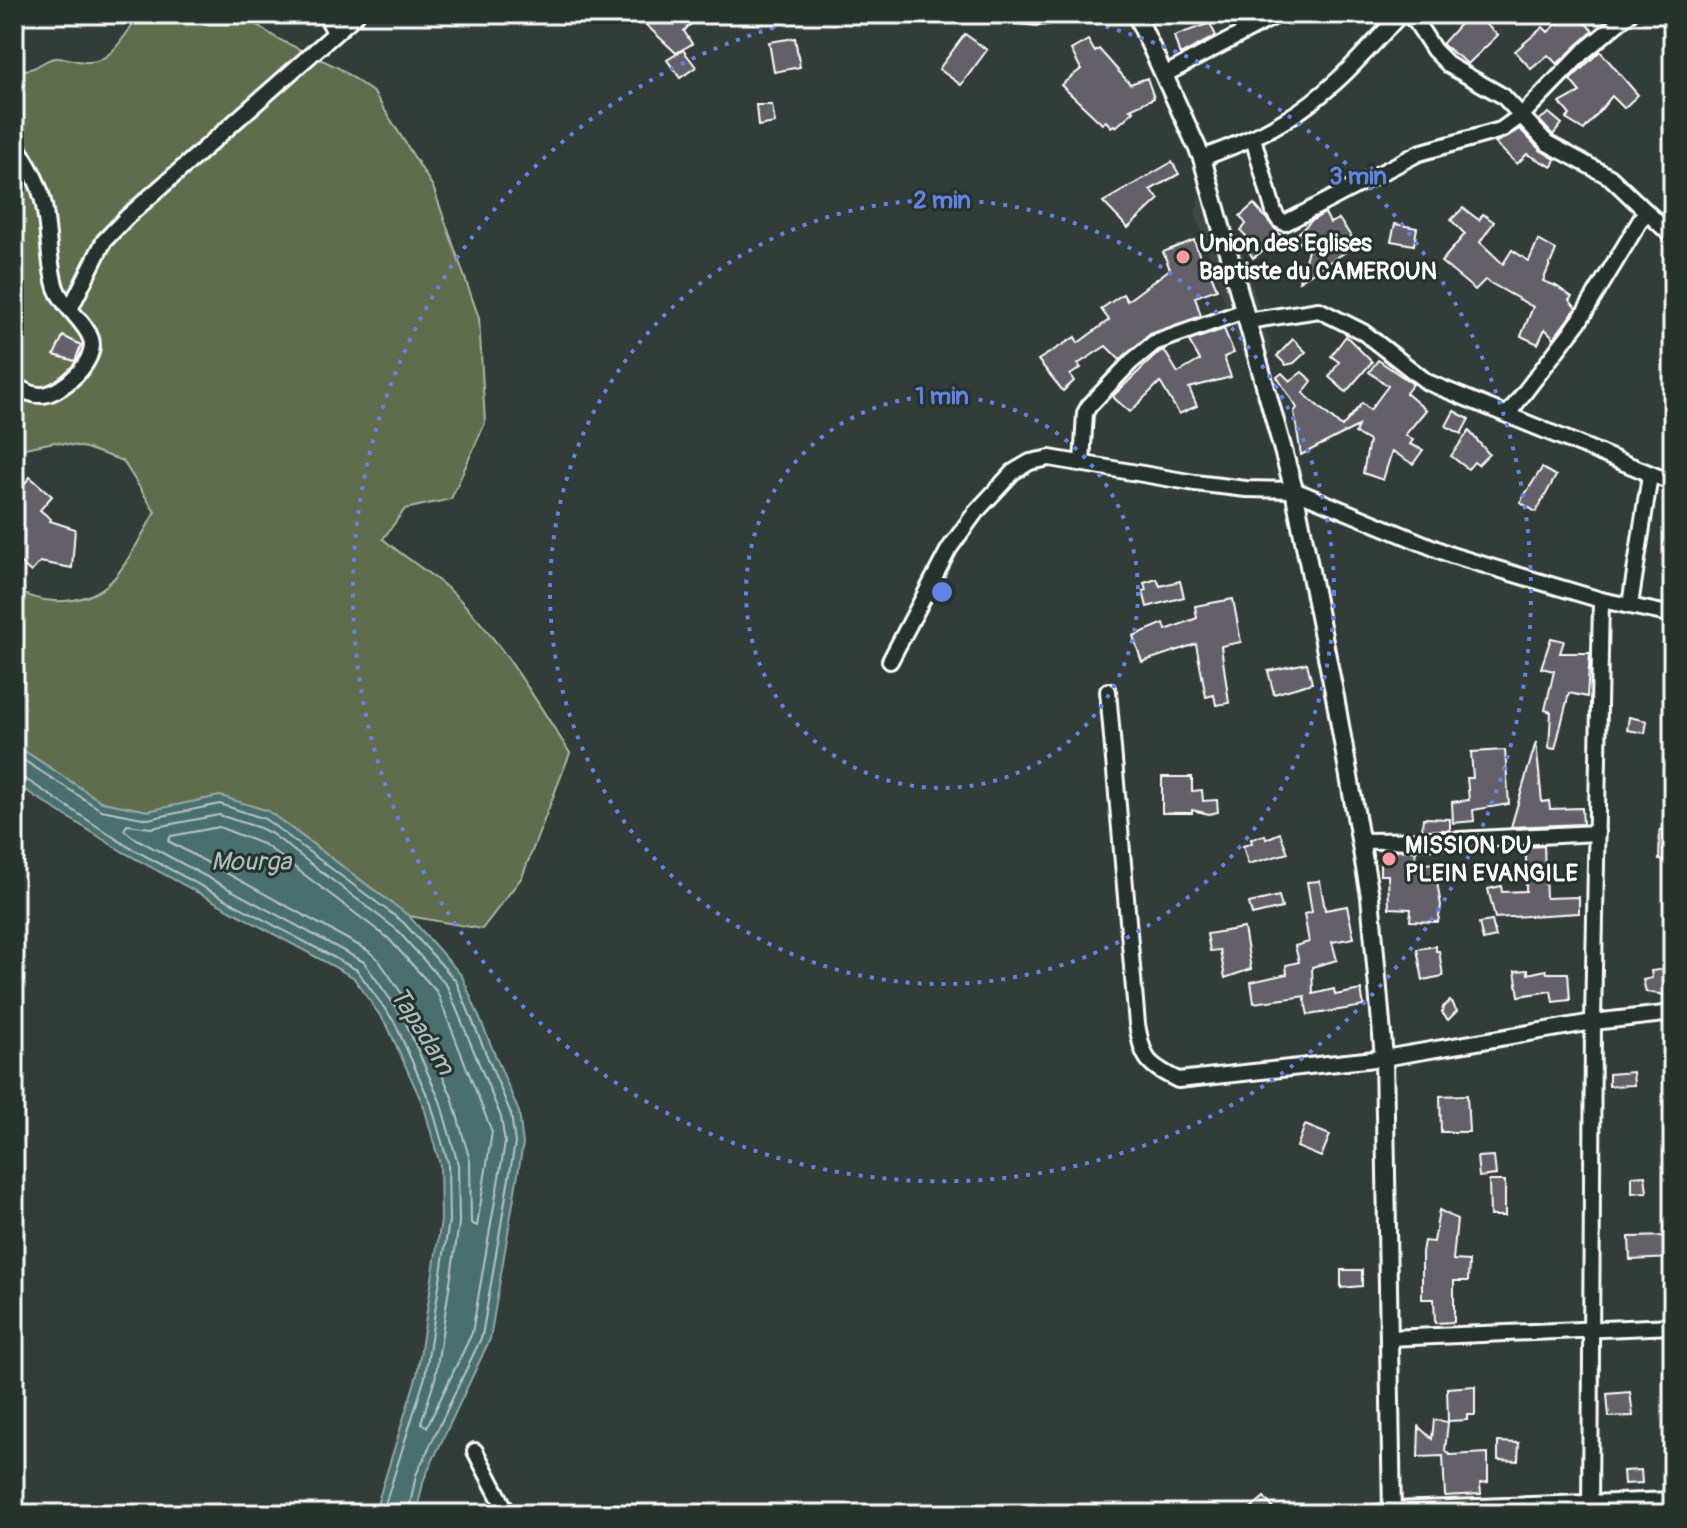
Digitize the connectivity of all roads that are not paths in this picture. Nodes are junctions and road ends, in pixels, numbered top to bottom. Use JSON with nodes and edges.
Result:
{"nodes":[{"id":1,"x":17,"y":14,"type":"edge"},
{"id":2,"x":325,"y":14,"type":"edge"},
{"id":3,"x":357,"y":14,"type":"edge"},
{"id":4,"x":1007,"y":14,"type":"edge"},
{"id":5,"x":1057,"y":14,"type":"edge"},
{"id":6,"x":1136,"y":14,"type":"edge"},
{"id":7,"x":1279,"y":14,"type":"edge"},
{"id":8,"x":1404,"y":14,"type":"edge"},
{"id":9,"x":1629,"y":14,"type":"edge"},
{"id":10,"x":14,"y":30,"type":"edge"},
{"id":11,"x":335,"y":32,"type":"junction"},
{"id":12,"x":1164,"y":75,"type":"junction"},
{"id":13,"x":1522,"y":115,"type":"junction"},
{"id":14,"x":1253,"y":138,"type":"junction"},
{"id":15,"x":14,"y":142,"type":"edge"},
{"id":16,"x":1202,"y":158,"type":"junction"},
{"id":17,"x":1646,"y":211,"type":"junction"},
{"id":18,"x":1673,"y":237,"type":"edge"},
{"id":19,"x":70,"y":309,"type":"junction"},
{"id":20,"x":1245,"y":316,"type":"junction"},
{"id":21,"x":14,"y":385,"type":"edge"},
{"id":22,"x":1508,"y":414,"type":"junction"},
{"id":23,"x":1082,"y":463,"type":"junction"},
{"id":24,"x":1650,"y":475,"type":"junction"},
{"id":25,"x":1673,"y":483,"type":"edge"},
{"id":26,"x":1294,"y":490,"type":"junction"},
{"id":27,"x":1601,"y":600,"type":"junction"},
{"id":28,"x":1630,"y":605,"type":"junction"},
{"id":29,"x":1673,"y":615,"type":"edge"},
{"id":30,"x":890,"y":661,"type":"dead end"},
{"id":31,"x":1108,"y":691,"type":"dead end"},
{"id":32,"x":1597,"y":833,"type":"junction"},
{"id":33,"x":1360,"y":841,"type":"junction"},
{"id":34,"x":1673,"y":1013,"type":"edge"},
{"id":35,"x":1593,"y":1022,"type":"junction"},
{"id":36,"x":1384,"y":1058,"type":"junction"},
{"id":37,"x":1673,"y":1326,"type":"edge"},
{"id":38,"x":1591,"y":1329,"type":"junction"},
{"id":39,"x":1389,"y":1338,"type":"junction"},
{"id":40,"x":475,"y":1451,"type":"dead end"},
{"id":41,"x":1673,"y":1500,"type":"edge"},
{"id":42,"x":1590,"y":1509,"type":"edge"},
{"id":43,"x":1392,"y":1512,"type":"edge"},
{"id":44,"x":508,"y":1514,"type":"edge"},
{"id":45,"x":1373,"y":1514,"type":"edge"}],
"edges":[{"from":1,"to":10,"type":"street"},
{"from":2,"to":11,"type":"street"},
{"from":3,"to":11,"type":"street"},
{"from":4,"to":5,"type":"street"},
{"from":6,"to":12,"type":"street"},
{"from":7,"to":12,"type":"street"},
{"from":8,"to":13,"type":"street"},
{"from":8,"to":14,"type":"street"},
{"from":9,"to":13,"type":"street"},
{"from":11,"to":19,"type":"street"},
{"from":12,"to":16,"type":"street"},
{"from":13,"to":14,"type":"street"},
{"from":13,"to":17,"type":"street"},
{"from":14,"to":16,"type":"street"},
{"from":15,"to":19,"type":"street"},
{"from":16,"to":20,"type":"street"},
{"from":17,"to":18,"type":"street"},
{"from":17,"to":22,"type":"street"},
{"from":19,"to":21,"type":"street"},
{"from":20,"to":22,"type":"street"},
{"from":20,"to":23,"type":"street"},
{"from":20,"to":26,"type":"street"},
{"from":22,"to":24,"type":"street"},
{"from":23,"to":26,"type":"street"},
{"from":23,"to":30,"type":"street"},
{"from":24,"to":25,"type":"street"},
{"from":24,"to":28,"type":"street"},
{"from":26,"to":27,"type":"street"},
{"from":26,"to":33,"type":"street"},
{"from":27,"to":28,"type":"street"},
{"from":27,"to":32,"type":"street"},
{"from":28,"to":29,"type":"street"},
{"from":31,"to":36,"type":"street"},
{"from":32,"to":33,"type":"street"},
{"from":32,"to":35,"type":"street"},
{"from":33,"to":36,"type":"street"},
{"from":34,"to":35,"type":"street"},
{"from":35,"to":36,"type":"street"},
{"from":35,"to":38,"type":"street"},
{"from":36,"to":39,"type":"street"},
{"from":37,"to":38,"type":"street"},
{"from":38,"to":39,"type":"street"},
{"from":38,"to":42,"type":"street"},
{"from":39,"to":43,"type":"street"},
{"from":40,"to":44,"type":"street"},
{"from":41,"to":42,"type":"street"},
{"from":42,"to":43,"type":"street"},
{"from":43,"to":45,"type":"street"}]}
